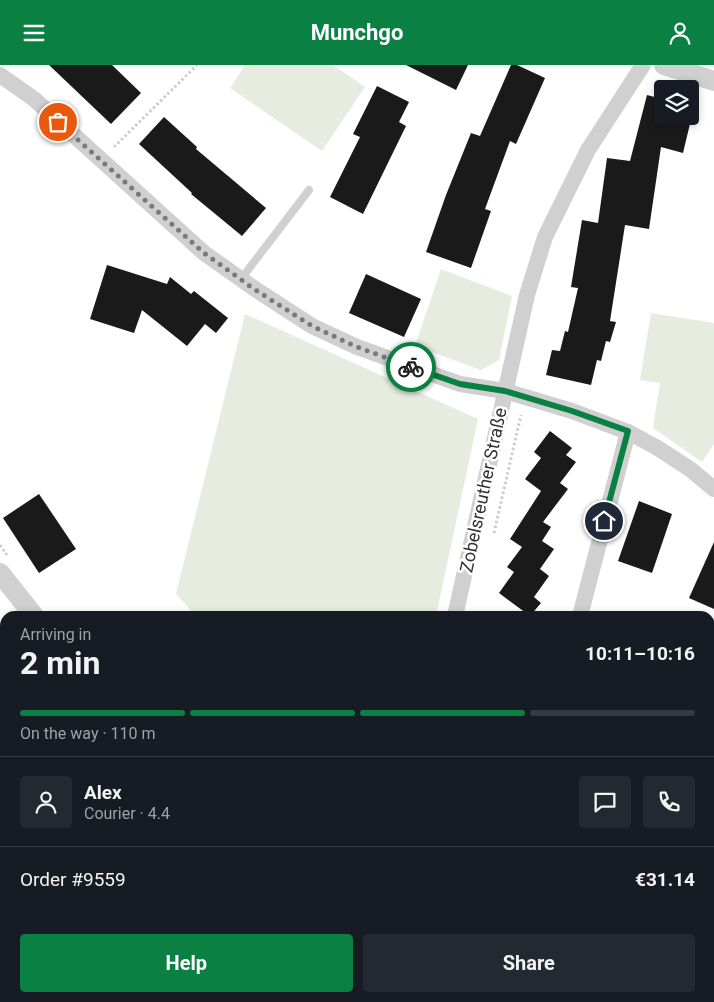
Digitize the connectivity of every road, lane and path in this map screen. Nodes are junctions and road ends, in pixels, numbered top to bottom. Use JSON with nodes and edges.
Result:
{"nodes":[{"id":1,"x":197,"y":65,"type":"edge"},
{"id":2,"x":643,"y":65,"type":"edge"},
{"id":3,"x":664,"y":65,"type":"edge"},
{"id":4,"x":0,"y":75,"type":"edge"},
{"id":5,"x":714,"y":81,"type":"edge"},
{"id":6,"x":101,"y":160,"type":"junction"},
{"id":7,"x":309,"y":190,"type":"dead end"},
{"id":8,"x":241,"y":279,"type":"junction"},
{"id":9,"x":505,"y":391,"type":"junction"},
{"id":10,"x":524,"y":397,"type":"junction"},
{"id":11,"x":628,"y":431,"type":"junction"},
{"id":12,"x":714,"y":489,"type":"edge"},
{"id":13,"x":493,"y":538,"type":"dead end"},
{"id":14,"x":0,"y":573,"type":"edge"},
{"id":15,"x":30,"y":611,"type":"edge"},
{"id":16,"x":456,"y":611,"type":"edge"},
{"id":17,"x":581,"y":611,"type":"edge"}],
"edges":[{"from":1,"to":6,"type":"path"},
{"from":2,"to":9,"type":"street","name":"Zobelsreuther Straße"},
{"from":3,"to":5,"type":"street"},
{"from":4,"to":6,"type":"street"},
{"from":6,"to":8,"type":"street"},
{"from":7,"to":8,"type":"lane"},
{"from":8,"to":9,"type":"street"},
{"from":9,"to":10,"type":"street"},
{"from":9,"to":16,"type":"street","name":"Zobelsreuther Straße"},
{"from":10,"to":11,"type":"street"},
{"from":10,"to":13,"type":"path"},
{"from":11,"to":12,"type":"street"},
{"from":11,"to":17,"type":"street"},
{"from":14,"to":15,"type":"street"}]}
